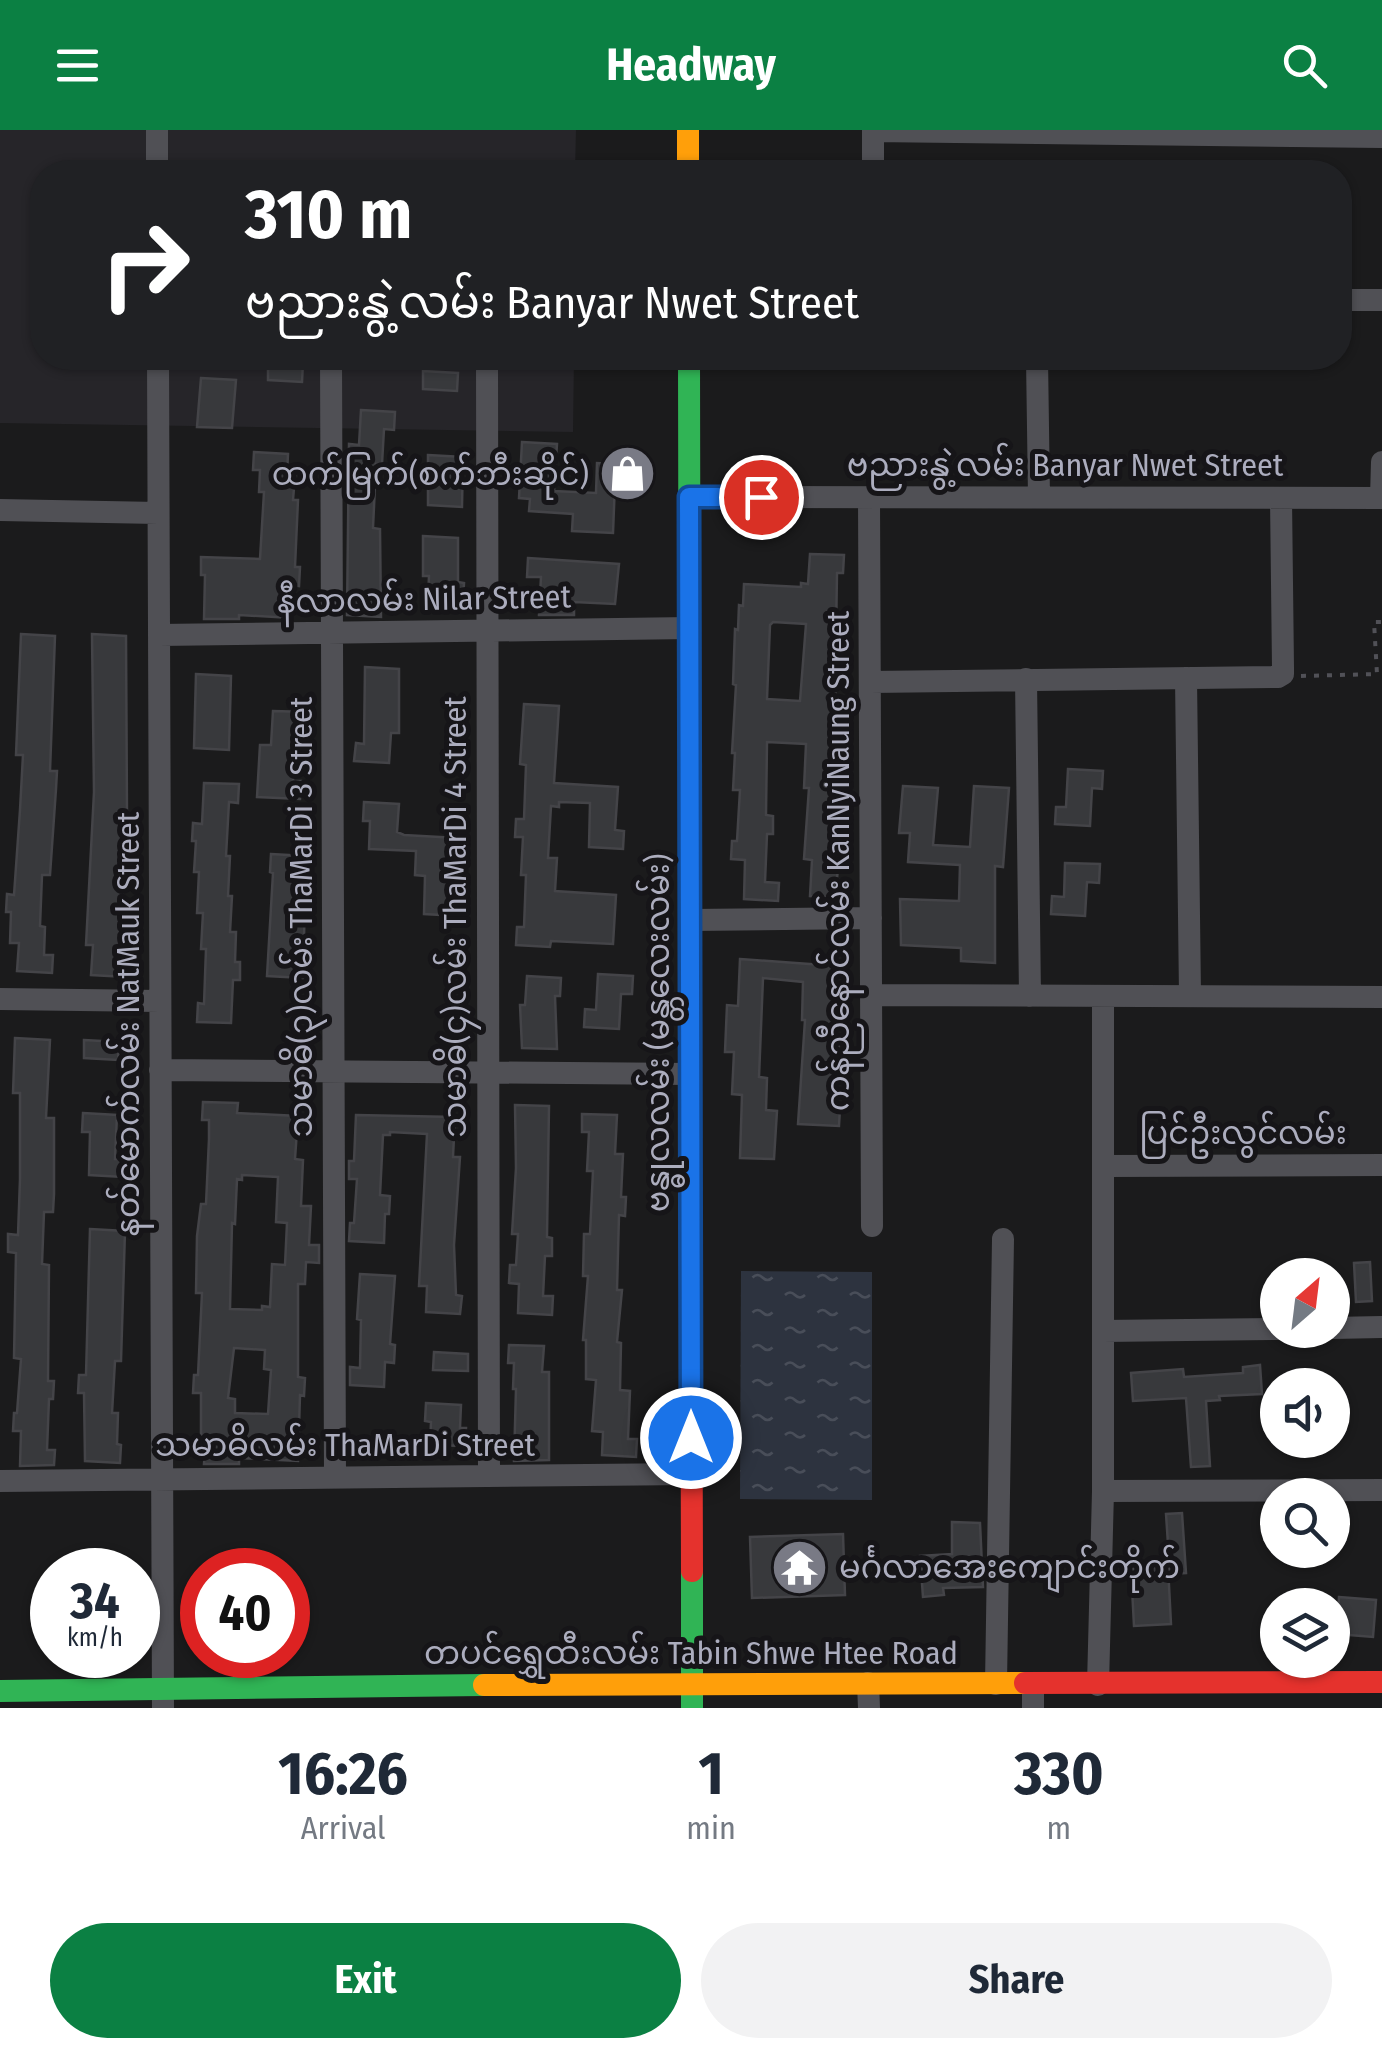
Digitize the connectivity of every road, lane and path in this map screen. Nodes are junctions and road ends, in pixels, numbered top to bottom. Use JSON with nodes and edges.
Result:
{"nodes":[{"id":1,"x":157,"y":130,"type":"edge"},
{"id":2,"x":688,"y":130,"type":"edge"},
{"id":3,"x":873,"y":131,"type":"edge"},
{"id":4,"x":1382,"y":136,"type":"edge"},
{"id":5,"x":157,"y":160,"type":"edge"},
{"id":6,"x":688,"y":160,"type":"edge"},
{"id":7,"x":873,"y":160,"type":"edge"},
{"id":8,"x":1352,"y":300,"type":"edge"},
{"id":9,"x":1382,"y":300,"type":"edge"},
{"id":10,"x":158,"y":370,"type":"edge"},
{"id":11,"x":331,"y":370,"type":"edge"},
{"id":12,"x":487,"y":370,"type":"edge"},
{"id":13,"x":689,"y":370,"type":"edge"},
{"id":14,"x":1037,"y":370,"type":"edge"},
{"id":15,"x":1382,"y":462,"type":"edge"},
{"id":16,"x":689,"y":497,"type":"junction"},
{"id":17,"x":869,"y":497,"type":"junction"},
{"id":18,"x":1039,"y":498,"type":"junction"},
{"id":19,"x":1281,"y":498,"type":"junction"},
{"id":20,"x":1381,"y":498,"type":"edge"},
{"id":21,"x":0,"y":510,"type":"edge"},
{"id":22,"x":158,"y":513,"type":"junction"},
{"id":23,"x":1382,"y":622,"type":"edge"},
{"id":24,"x":690,"y":628,"type":"junction"},
{"id":25,"x":488,"y":632,"type":"junction"},
{"id":26,"x":332,"y":634,"type":"junction"},
{"id":27,"x":159,"y":635,"type":"junction"},
{"id":28,"x":1278,"y":677,"type":"junction"},
{"id":29,"x":1186,"y":678,"type":"junction"},
{"id":30,"x":1026,"y":680,"type":"junction"},
{"id":31,"x":870,"y":682,"type":"junction"},
{"id":32,"x":871,"y":918,"type":"junction"},
{"id":33,"x":691,"y":920,"type":"junction"},
{"id":34,"x":871,"y":995,"type":"junction"},
{"id":35,"x":1190,"y":995,"type":"junction"},
{"id":36,"x":1030,"y":996,"type":"junction"},
{"id":37,"x":1104,"y":996,"type":"junction"},
{"id":38,"x":1382,"y":997,"type":"edge"},
{"id":39,"x":0,"y":999,"type":"edge"},
{"id":40,"x":160,"y":1002,"type":"junction"},
{"id":41,"x":160,"y":1070,"type":"junction"},
{"id":42,"x":334,"y":1071,"type":"junction"},
{"id":43,"x":488,"y":1072,"type":"junction"},
{"id":44,"x":691,"y":1074,"type":"junction"},
{"id":45,"x":1382,"y":1165,"type":"edge"},
{"id":46,"x":1104,"y":1166,"type":"junction"},
{"id":47,"x":872,"y":1226,"type":"dead end"},
{"id":48,"x":1003,"y":1238,"type":"dead end"},
{"id":49,"x":1382,"y":1327,"type":"edge"},
{"id":50,"x":1350,"y":1328,"type":"edge"},
{"id":51,"x":1260,"y":1329,"type":"edge"},
{"id":52,"x":1103,"y":1331,"type":"junction"},
{"id":53,"x":691,"y":1474,"type":"junction"},
{"id":54,"x":488,"y":1476,"type":"junction"},
{"id":55,"x":335,"y":1477,"type":"junction"},
{"id":56,"x":162,"y":1478,"type":"junction"},
{"id":57,"x":0,"y":1481,"type":"edge"},
{"id":58,"x":1382,"y":1490,"type":"edge"},
{"id":59,"x":1103,"y":1491,"type":"junction"},
{"id":60,"x":1382,"y":1682,"type":"edge"},
{"id":61,"x":691,"y":1683,"type":"junction"},
{"id":62,"x":868,"y":1683,"type":"junction"},
{"id":63,"x":996,"y":1684,"type":"junction"},
{"id":64,"x":1098,"y":1684,"type":"junction"},
{"id":65,"x":0,"y":1691,"type":"edge"},
{"id":66,"x":1033,"y":1696,"type":"edge"},
{"id":67,"x":163,"y":1699,"type":"edge"},
{"id":68,"x":692,"y":1708,"type":"edge"},
{"id":69,"x":869,"y":1708,"type":"edge"}],
"edges":[{"from":1,"to":5,"type":"street"},
{"from":2,"to":6,"type":"street"},
{"from":3,"to":4,"type":"street"},
{"from":3,"to":7,"type":"street"},
{"from":8,"to":9,"type":"street"},
{"from":10,"to":22,"type":"street","name":"နတ်မောက်လမ်း NatMauk Street"},
{"from":11,"to":26,"type":"street","name":"သမာဓိ(၃)လမ်း ThaMarDi 3 Street"},
{"from":12,"to":25,"type":"street","name":"သမာဓိ(၄)လမ်း ThaMarDi 4 Street"},
{"from":13,"to":16,"type":"street","name":"ဗန္ဓုလလမ်း (မန္တလေးလမ်း)"},
{"from":14,"to":18,"type":"street"},
{"from":15,"to":20,"type":"street"},
{"from":16,"to":17,"type":"street","name":"ဗညားနွဲ့လမ်း Banyar Nwet Street"},
{"from":16,"to":24,"type":"street","name":"ဗန္ဓုလလမ်း (မန္တလေးလမ်း)"},
{"from":17,"to":18,"type":"street","name":"ဗညားနွဲ့လမ်း Banyar Nwet Street"},
{"from":17,"to":31,"type":"street","name":"ကန်ညီနောင်လမ်း KanNyiNaung Street"},
{"from":18,"to":19,"type":"street","name":"ဗညားနွဲ့လမ်း Banyar Nwet Street"},
{"from":19,"to":20,"type":"street","name":"ဗညားနွဲ့လမ်း Banyar Nwet Street"},
{"from":19,"to":28,"type":"street"},
{"from":21,"to":22,"type":"street"},
{"from":22,"to":27,"type":"street","name":"နတ်မောက်လမ်း NatMauk Street"},
{"from":23,"to":28,"type":"path"},
{"from":24,"to":25,"type":"street","name":"နီလာလမ်း Nilar Street"},
{"from":24,"to":33,"type":"street","name":"ဗန္ဓုလလမ်း (မန္တလေးလမ်း)"},
{"from":25,"to":26,"type":"street","name":"နီလာလမ်း Nilar Street"},
{"from":25,"to":43,"type":"street","name":"သမာဓိ(၄)လမ်း ThaMarDi 4 Street"},
{"from":26,"to":27,"type":"street","name":"နီလာလမ်း Nilar Street"},
{"from":26,"to":42,"type":"street","name":"သမာဓိ(၃)လမ်း ThaMarDi 3 Street"},
{"from":27,"to":40,"type":"street","name":"နတ်မောက်လမ်း NatMauk Street"},
{"from":28,"to":29,"type":"street"},
{"from":29,"to":30,"type":"street"},
{"from":29,"to":35,"type":"street"},
{"from":30,"to":31,"type":"street"},
{"from":30,"to":36,"type":"street"},
{"from":31,"to":32,"type":"street","name":"ကန်ညီနောင်လမ်း KanNyiNaung Street"},
{"from":32,"to":33,"type":"street"},
{"from":32,"to":34,"type":"street","name":"ကန်ညီနောင်လမ်း KanNyiNaung Street"},
{"from":33,"to":44,"type":"street","name":"ဗန္ဓုလလမ်း (မန္တလေးလမ်း)"},
{"from":34,"to":36,"type":"street"},
{"from":34,"to":47,"type":"street","name":"ကန်ညီနောင်လမ်း KanNyiNaung Street"},
{"from":35,"to":37,"type":"street"},
{"from":35,"to":38,"type":"street"},
{"from":36,"to":37,"type":"street"},
{"from":37,"to":46,"type":"street"},
{"from":39,"to":40,"type":"street"},
{"from":40,"to":41,"type":"street","name":"နတ်မောက်လမ်း NatMauk Street"},
{"from":41,"to":42,"type":"street"},
{"from":41,"to":56,"type":"street","name":"နတ်မောက်လမ်း NatMauk Street"},
{"from":42,"to":43,"type":"street"},
{"from":42,"to":55,"type":"street","name":"သမာဓိ(၃)လမ်း ThaMarDi 3 Street"},
{"from":43,"to":44,"type":"street"},
{"from":43,"to":54,"type":"street","name":"သမာဓိ(၄)လမ်း ThaMarDi 4 Street"},
{"from":44,"to":53,"type":"street","name":"ဗန္ဓုလလမ်း (မန္တလေးလမ်း)"},
{"from":45,"to":46,"type":"street","name":"ပြင်ဦးလွင်လမ်း"},
{"from":46,"to":52,"type":"street"},
{"from":48,"to":63,"type":"street"},
{"from":49,"to":50,"type":"street"},
{"from":51,"to":52,"type":"street"},
{"from":52,"to":59,"type":"street"},
{"from":53,"to":54,"type":"street","name":"သမာဓိလမ်း ThaMarDi Street"},
{"from":53,"to":61,"type":"street","name":"ဗန္ဓုလလမ်း (မန္တလေးလမ်း)"},
{"from":54,"to":55,"type":"street","name":"သမာဓိလမ်း ThaMarDi Street"},
{"from":55,"to":56,"type":"street","name":"သမာဓိလမ်း ThaMarDi Street"},
{"from":56,"to":57,"type":"street","name":"သမာဓိလမ်း ThaMarDi Street"},
{"from":56,"to":67,"type":"street","name":"နတ်မောက်လမ်း NatMauk Street"},
{"from":58,"to":59,"type":"street"},
{"from":59,"to":64,"type":"street"},
{"from":60,"to":64,"type":"street","name":"တပင်ရွှေထီးလမ်း Tabin Shwe Htee Road"},
{"from":61,"to":62,"type":"street","name":"တပင်ရွှေထီးလမ်း Tabin Shwe Htee Road"},
{"from":61,"to":67,"type":"street","name":"တပင်ရွှေထီးလမ်း Tabin Shwe Htee Road"},
{"from":61,"to":68,"type":"street","name":"ဗန္ဓုလလမ်း (မန္တလေးလမ်း)"},
{"from":62,"to":63,"type":"street","name":"တပင်ရွှေထီးလမ်း Tabin Shwe Htee Road"},
{"from":62,"to":69,"type":"street"},
{"from":63,"to":66,"type":"street","name":"တပင်ရွှေထီးလမ်း Tabin Shwe Htee Road"},
{"from":64,"to":66,"type":"street","name":"တပင်ရွှေထီးလမ်း Tabin Shwe Htee Road"},
{"from":65,"to":67,"type":"street","name":"တပင်ရွှေထီးလမ်း Tabin Shwe Htee Road"}]}
